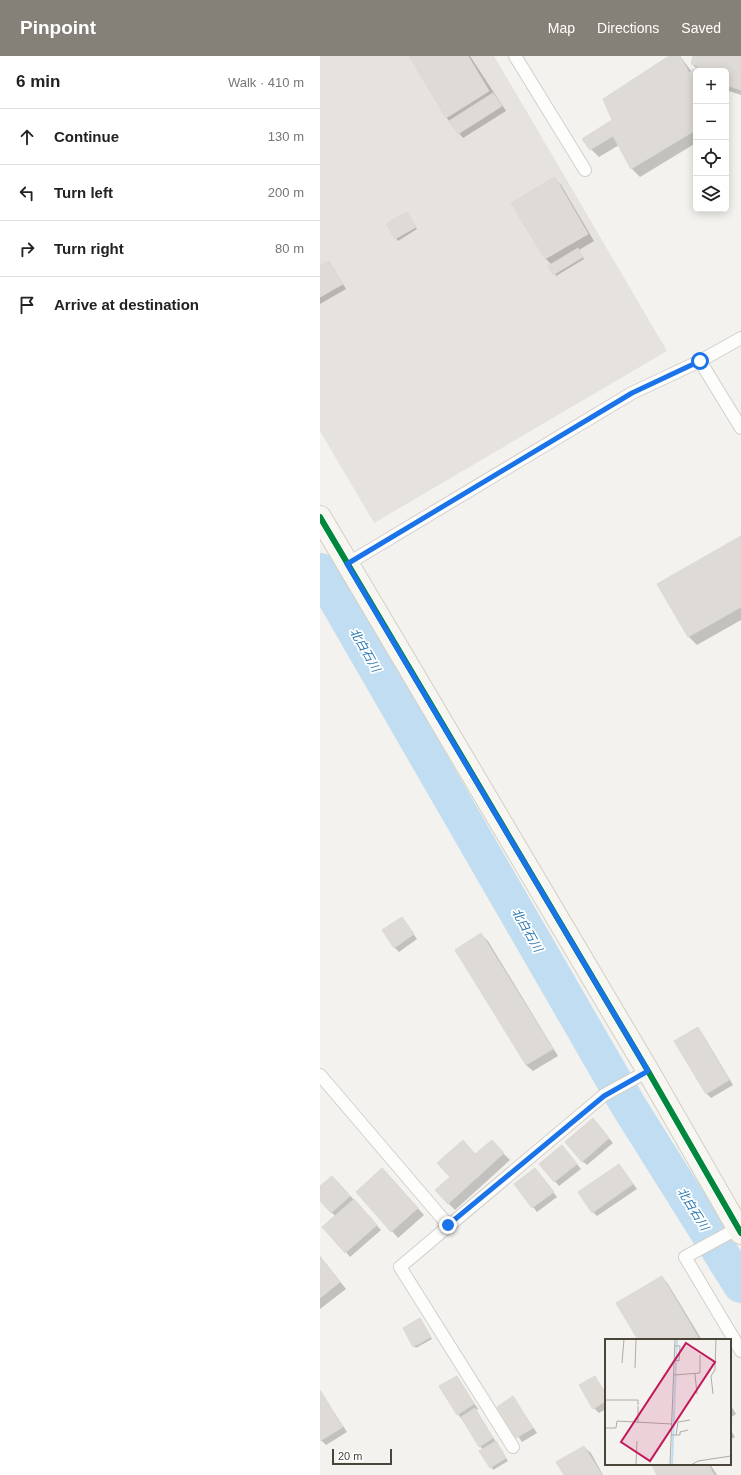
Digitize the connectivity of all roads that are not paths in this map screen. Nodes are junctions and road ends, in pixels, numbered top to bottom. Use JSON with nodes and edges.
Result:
{"nodes":[{"id":1,"x":515,"y":56,"type":"edge"},
{"id":2,"x":585,"y":170,"type":"dead end"},
{"id":3,"x":741,"y":338,"type":"edge"},
{"id":4,"x":700,"y":361,"type":"junction"},
{"id":5,"x":741,"y":428,"type":"edge"},
{"id":6,"x":320,"y":517,"type":"edge"},
{"id":7,"x":347,"y":564,"type":"junction"},
{"id":8,"x":641,"y":1074,"type":"junction"},
{"id":9,"x":320,"y":1076,"type":"edge"},
{"id":10,"x":448,"y":1225,"type":"junction"},
{"id":11,"x":737,"y":1232,"type":"edge"},
{"id":12,"x":741,"y":1351,"type":"edge"},
{"id":13,"x":513,"y":1447,"type":"dead end"}],
"edges":[{"from":1,"to":2,"type":"lane"},
{"from":3,"to":4,"type":"lane"},
{"from":4,"to":5,"type":"lane"},
{"from":4,"to":7,"type":"lane"},
{"from":6,"to":7,"type":"street"},
{"from":7,"to":8,"type":"street"},
{"from":8,"to":10,"type":"lane"},
{"from":8,"to":11,"type":"street"},
{"from":9,"to":10,"type":"lane"},
{"from":10,"to":13,"type":"lane"},
{"from":11,"to":12,"type":"lane"}]}
